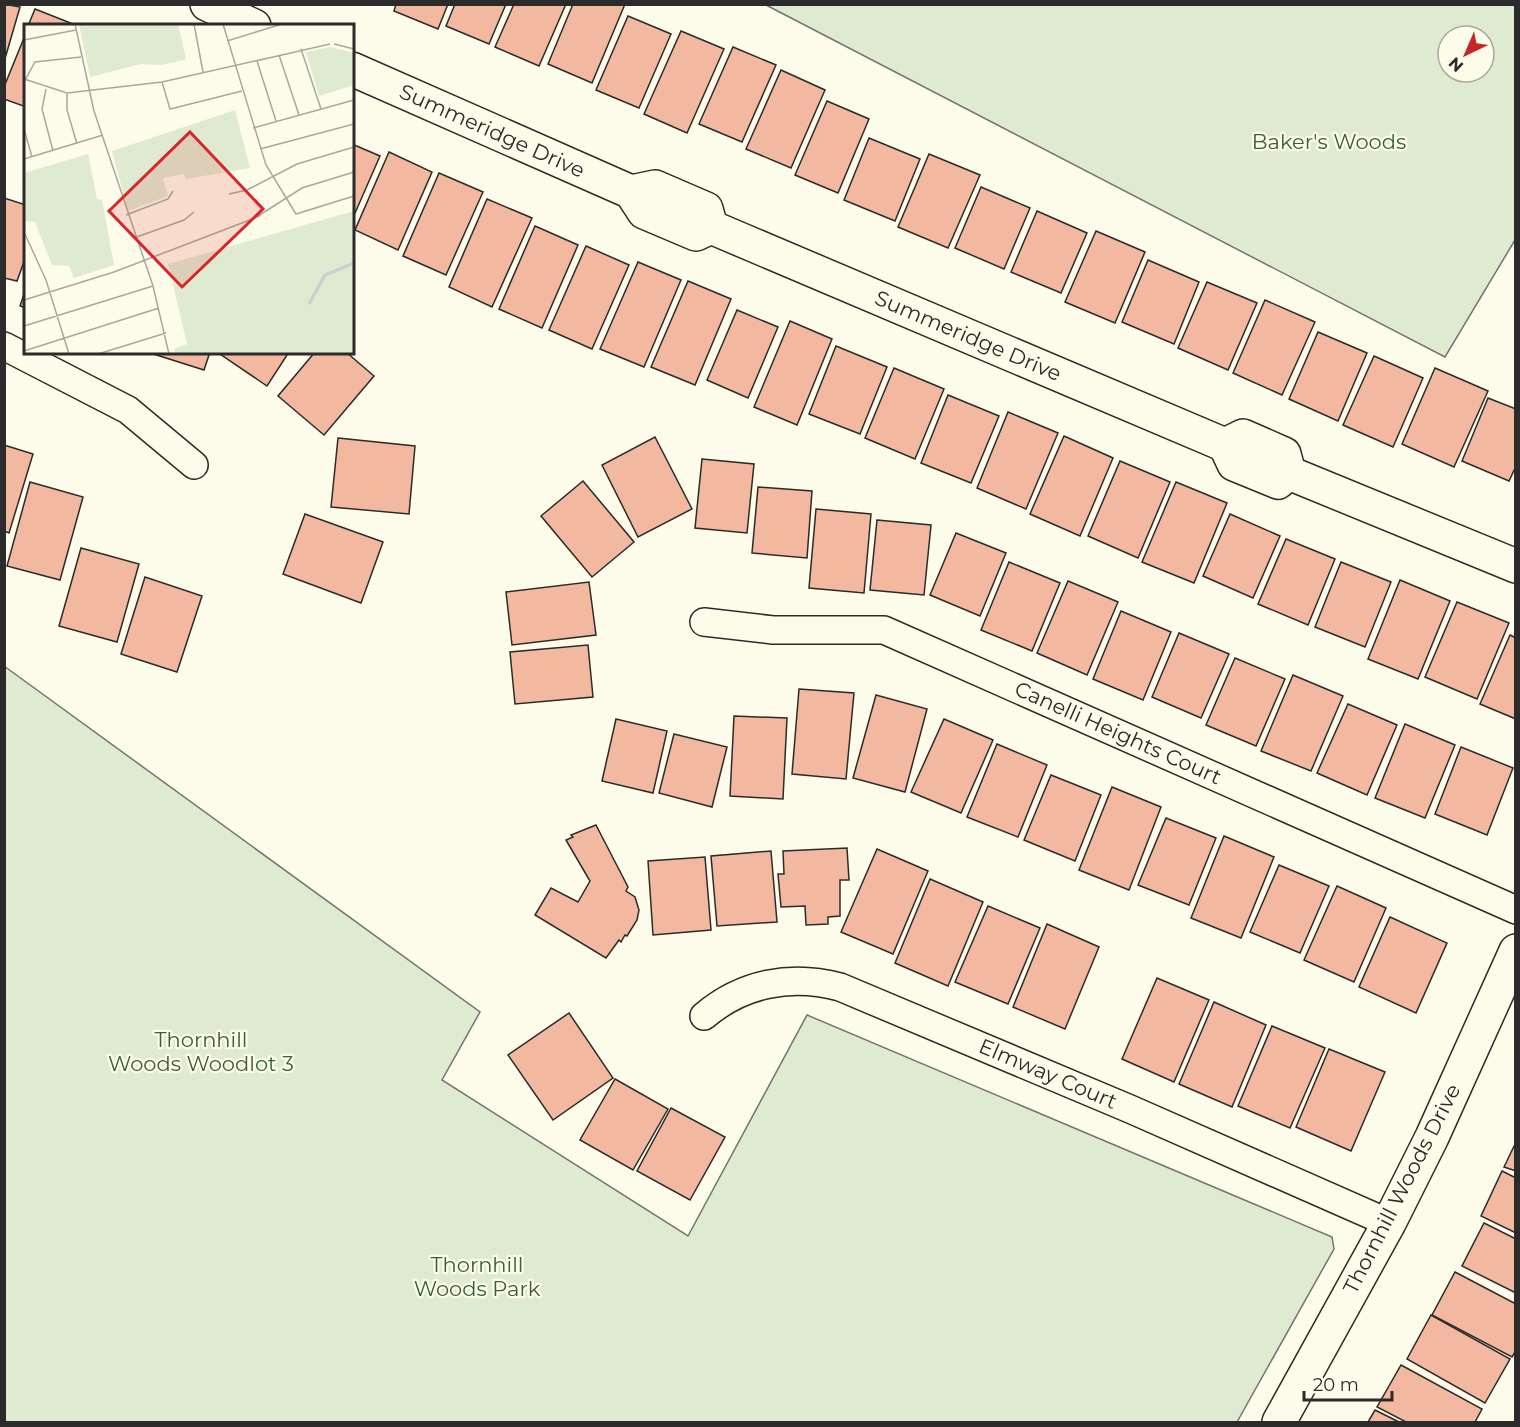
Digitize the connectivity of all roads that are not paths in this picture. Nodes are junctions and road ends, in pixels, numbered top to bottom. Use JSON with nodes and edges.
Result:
{"nodes":[{"id":1,"x":207,"y":4,"type":"edge"},
{"id":2,"x":250,"y":24,"type":"edge"},
{"id":3,"x":354,"y":70,"type":"edge"},
{"id":4,"x":4,"y":346,"type":"edge"},
{"id":5,"x":194,"y":465,"type":"dead end"},
{"id":6,"x":1515,"y":566,"type":"edge"},
{"id":7,"x":704,"y":622,"type":"dead end"},
{"id":8,"x":1515,"y":910,"type":"edge"},
{"id":9,"x":1515,"y":951,"type":"edge"},
{"id":10,"x":704,"y":1016,"type":"dead end"},
{"id":11,"x":1389,"y":1223,"type":"junction"},
{"id":12,"x":1279,"y":1422,"type":"edge"}],
"edges":[{"from":1,"to":2,"type":"street"},
{"from":3,"to":6,"type":"street","name":"Summeridge Drive"},
{"from":4,"to":5,"type":"street"},
{"from":7,"to":8,"type":"street","name":"Canelli Heights Court"},
{"from":9,"to":11,"type":"street","name":"Thornhill Woods Drive"},
{"from":10,"to":11,"type":"street","name":"Elmway Court"},
{"from":11,"to":12,"type":"street","name":"Thornhill Woods Drive"}]}
